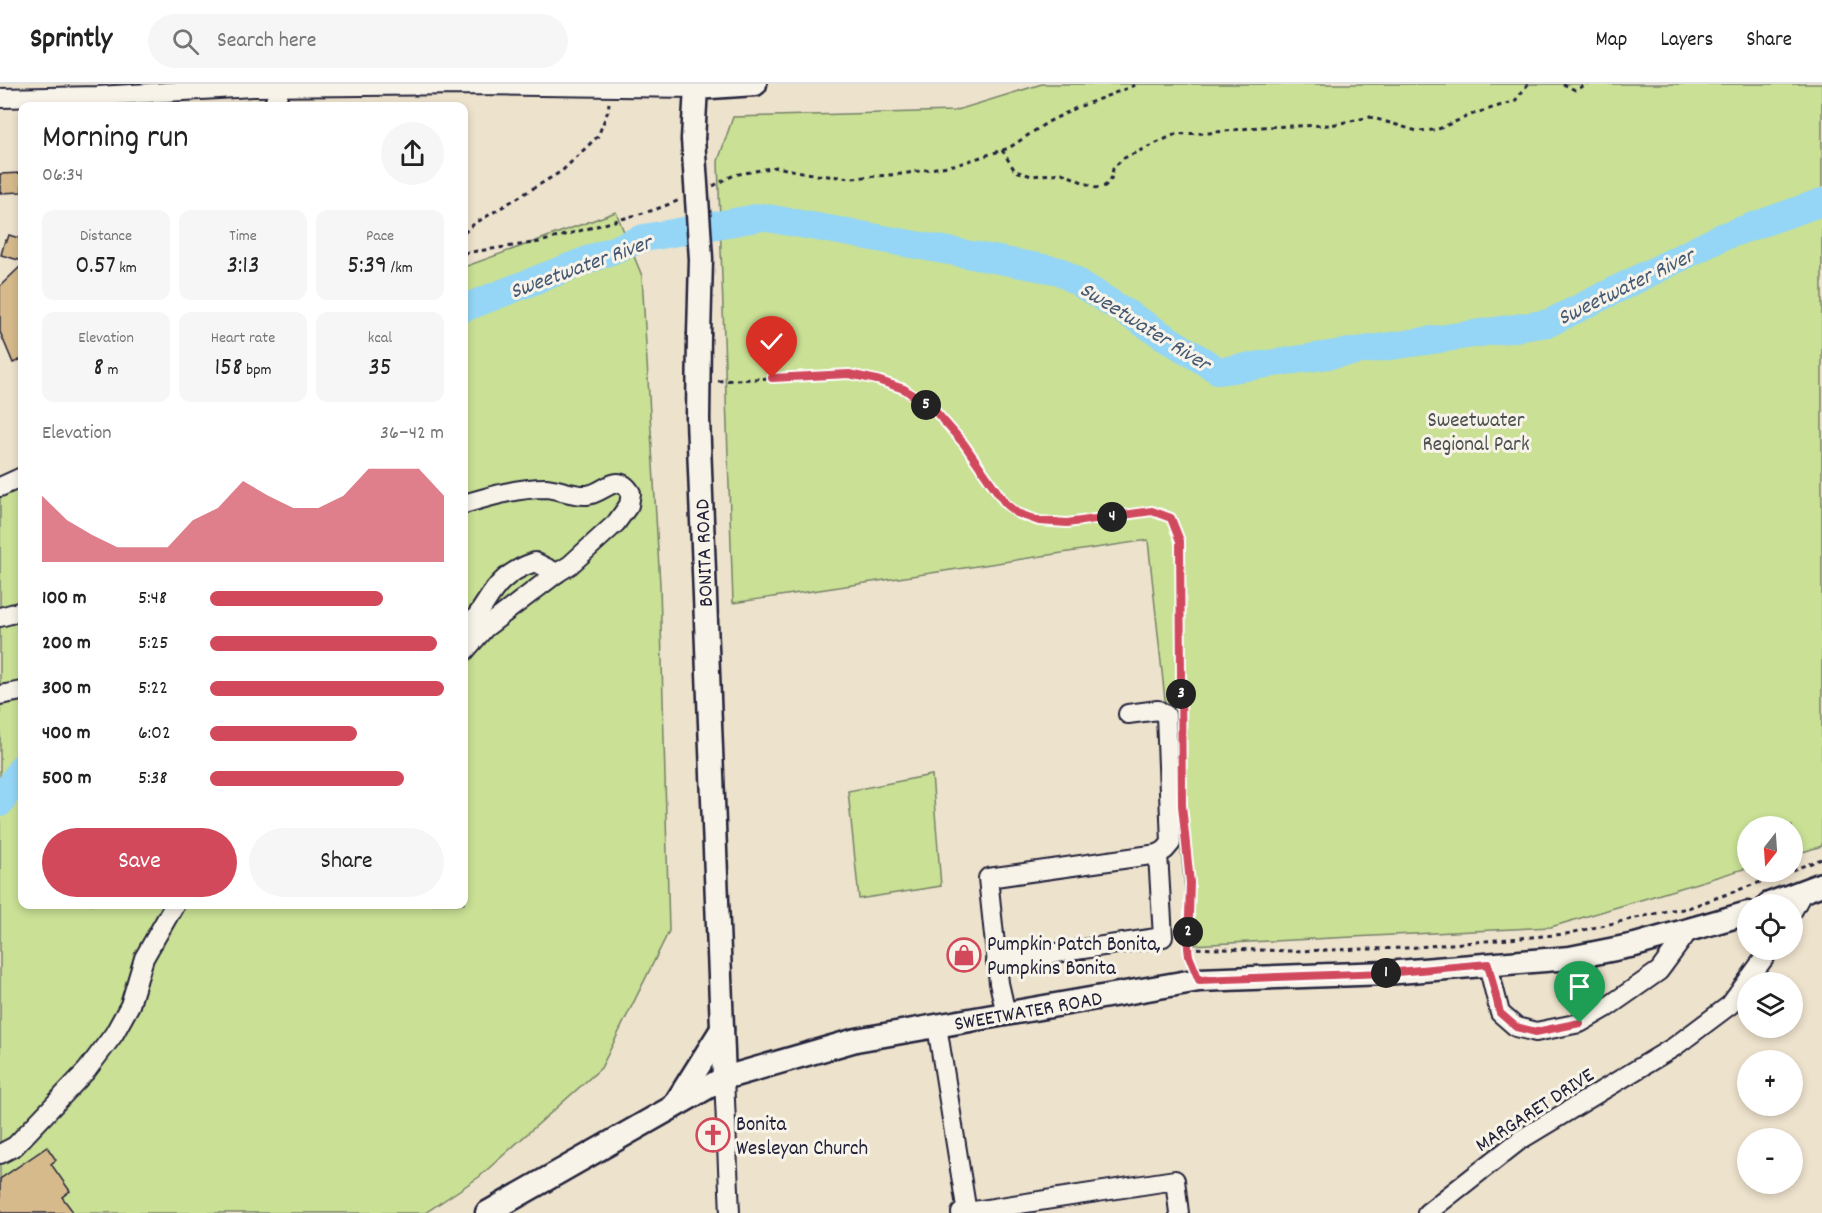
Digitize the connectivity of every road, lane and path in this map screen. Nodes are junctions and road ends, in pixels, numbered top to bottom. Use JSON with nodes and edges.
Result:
{"nodes":[{"id":1,"x":755,"y":84,"type":"edge"},
{"id":2,"x":1138,"y":84,"type":"edge"},
{"id":3,"x":1528,"y":84,"type":"edge"},
{"id":4,"x":1563,"y":84,"type":"edge"},
{"id":5,"x":1588,"y":84,"type":"edge"},
{"id":6,"x":281,"y":87,"type":"junction"},
{"id":7,"x":612,"y":87,"type":"junction"},
{"id":8,"x":696,"y":88,"type":"junction"},
{"id":9,"x":97,"y":90,"type":"edge"},
{"id":10,"x":0,"y":98,"type":"edge"},
{"id":11,"x":275,"y":102,"type":"edge"},
{"id":12,"x":1002,"y":150,"type":"junction"},
{"id":13,"x":712,"y":186,"type":"dead end"},
{"id":14,"x":686,"y":198,"type":"dead end"},
{"id":15,"x":468,"y":229,"type":"edge"},
{"id":16,"x":468,"y":252,"type":"edge"},
{"id":17,"x":716,"y":381,"type":"dead end"},
{"id":18,"x":18,"y":479,"type":"edge"},
{"id":19,"x":0,"y":487,"type":"edge"},
{"id":20,"x":468,"y":503,"type":"edge"},
{"id":21,"x":557,"y":573,"type":"junction"},
{"id":22,"x":18,"y":612,"type":"edge"},
{"id":23,"x":0,"y":617,"type":"edge"},
{"id":24,"x":468,"y":626,"type":"edge"},
{"id":25,"x":468,"y":648,"type":"edge"},
{"id":26,"x":18,"y":692,"type":"edge"},
{"id":27,"x":2,"y":695,"type":"edge"},
{"id":28,"x":1181,"y":713,"type":"dead end"},
{"id":29,"x":1128,"y":714,"type":"dead end"},
{"id":30,"x":1186,"y":849,"type":"dead end"},
{"id":31,"x":1158,"y":854,"type":"junction"},
{"id":32,"x":1822,"y":859,"type":"edge"},
{"id":33,"x":1803,"y":866,"type":"edge"},
{"id":34,"x":1760,"y":882,"type":"edge"},
{"id":35,"x":1813,"y":887,"type":"edge"},
{"id":36,"x":1795,"y":894,"type":"edge"},
{"id":37,"x":1803,"y":899,"type":"edge"},
{"id":38,"x":172,"y":909,"type":"edge"},
{"id":39,"x":1737,"y":916,"type":"edge"},
{"id":40,"x":1690,"y":929,"type":"junction"},
{"id":41,"x":1188,"y":948,"type":"junction"},
{"id":42,"x":1763,"y":960,"type":"edge"},
{"id":43,"x":996,"y":962,"type":"junction"},
{"id":44,"x":1488,"y":964,"type":"junction"},
{"id":45,"x":1199,"y":980,"type":"junction"},
{"id":46,"x":1006,"y":1014,"type":"junction"},
{"id":47,"x":937,"y":1026,"type":"junction"},
{"id":48,"x":722,"y":1029,"type":"junction"},
{"id":49,"x":724,"y":1078,"type":"junction"},
{"id":50,"x":673,"y":1108,"type":"junction"},
{"id":51,"x":0,"y":1154,"type":"edge"},
{"id":52,"x":487,"y":1213,"type":"edge"},
{"id":53,"x":730,"y":1213,"type":"edge"},
{"id":54,"x":961,"y":1213,"type":"edge"},
{"id":55,"x":967,"y":1213,"type":"edge"},
{"id":56,"x":1179,"y":1213,"type":"edge"},
{"id":57,"x":1427,"y":1213,"type":"edge"}],
"edges":[{"from":1,"to":8,"type":"main road"},
{"from":2,"to":12,"type":"path"},
{"from":3,"to":12,"type":"path"},
{"from":4,"to":5,"type":"path"},
{"from":6,"to":7,"type":"street"},
{"from":6,"to":9,"type":"street"},
{"from":6,"to":11,"type":"street"},
{"from":7,"to":8,"type":"street"},
{"from":7,"to":15,"type":"path"},
{"from":8,"to":48,"type":"main road","name":"BONITA ROAD","bridge":true},
{"from":9,"to":10,"type":"street"},
{"from":12,"to":13,"type":"path"},
{"from":14,"to":16,"type":"path"},
{"from":17,"to":28,"type":"path"},
{"from":18,"to":19,"type":"street"},
{"from":20,"to":21,"type":"street"},
{"from":21,"to":24,"type":"street"},
{"from":21,"to":25,"type":"street"},
{"from":22,"to":23,"type":"street"},
{"from":26,"to":27,"type":"street"},
{"from":29,"to":31,"type":"street"},
{"from":30,"to":41,"type":"path"},
{"from":31,"to":43,"type":"street"},
{"from":31,"to":43,"type":"street"},
{"from":32,"to":33,"type":"path"},
{"from":34,"to":41,"type":"path"},
{"from":35,"to":36,"type":"main road"},
{"from":35,"to":37,"type":"street"},
{"from":38,"to":51,"type":"street"},
{"from":39,"to":40,"type":"main road","name":"SWEETWATER ROAD"},
{"from":40,"to":44,"type":"main road","name":"SWEETWATER ROAD"},
{"from":40,"to":44,"type":"street"},
{"from":41,"to":45,"type":"path"},
{"from":42,"to":57,"type":"street","name":"MARGARET DRIVE"},
{"from":43,"to":46,"type":"street"},
{"from":44,"to":45,"type":"main road","name":"SWEETWATER ROAD"},
{"from":45,"to":46,"type":"main road","name":"SWEETWATER ROAD"},
{"from":46,"to":47,"type":"main road","name":"SWEETWATER ROAD"},
{"from":47,"to":49,"type":"main road","name":"SWEETWATER ROAD"},
{"from":47,"to":55,"type":"street"},
{"from":48,"to":49,"type":"main road","name":"BONITA ROAD"},
{"from":48,"to":50,"type":"main road"},
{"from":49,"to":50,"type":"main road","name":"SWEETWATER ROAD"},
{"from":49,"to":53,"type":"street"},
{"from":50,"to":52,"type":"main road","name":"SWEETWATER ROAD"},
{"from":54,"to":55,"type":"street"},
{"from":55,"to":56,"type":"street"}]}
